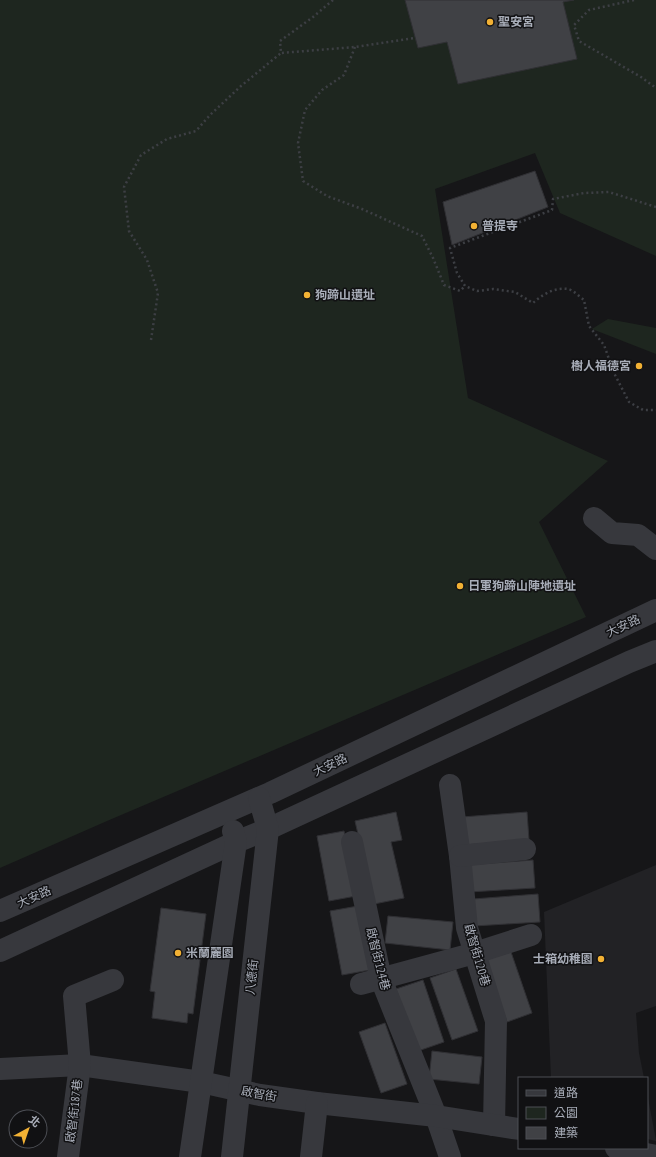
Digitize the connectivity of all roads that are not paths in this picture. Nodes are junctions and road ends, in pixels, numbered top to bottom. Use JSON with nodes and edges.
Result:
{"nodes":[{"id":1,"x":594,"y":518,"type":"dead end"},
{"id":2,"x":656,"y":549,"type":"edge"},
{"id":3,"x":656,"y":610,"type":"edge"},
{"id":4,"x":656,"y":651,"type":"edge"},
{"id":5,"x":450,"y":785,"type":"dead end"},
{"id":6,"x":259,"y":798,"type":"junction"},
{"id":7,"x":228,"y":812,"type":"junction"},
{"id":8,"x":268,"y":829,"type":"junction"},
{"id":9,"x":236,"y":842,"type":"junction"},
{"id":10,"x":352,"y":842,"type":"dead end"},
{"id":11,"x":525,"y":849,"type":"dead end"},
{"id":12,"x":460,"y":856,"type":"junction"},
{"id":13,"x":0,"y":912,"type":"edge"},
{"id":14,"x":531,"y":935,"type":"dead end"},
{"id":15,"x":0,"y":951,"type":"edge"},
{"id":16,"x":475,"y":953,"type":"junction"},
{"id":17,"x":113,"y":980,"type":"dead end"},
{"id":18,"x":371,"y":982,"type":"junction"},
{"id":19,"x":80,"y":1065,"type":"junction"},
{"id":20,"x":0,"y":1069,"type":"edge"},
{"id":21,"x":201,"y":1082,"type":"junction"},
{"id":22,"x":240,"y":1091,"type":"junction"},
{"id":23,"x":317,"y":1103,"type":"junction"},
{"id":24,"x":436,"y":1116,"type":"junction"},
{"id":25,"x":494,"y":1125,"type":"junction"},
{"id":26,"x":518,"y":1130,"type":"edge"},
{"id":27,"x":620,"y":1149,"type":"edge"},
{"id":28,"x":650,"y":1156,"type":"edge"},
{"id":29,"x":68,"y":1157,"type":"edge"},
{"id":30,"x":190,"y":1157,"type":"edge"},
{"id":31,"x":232,"y":1157,"type":"edge"},
{"id":32,"x":311,"y":1157,"type":"edge"},
{"id":33,"x":450,"y":1157,"type":"edge"}],
"edges":[{"from":1,"to":2,"type":"street"},
{"from":3,"to":6,"type":"street","name":"大安路"},
{"from":4,"to":8,"type":"street"},
{"from":5,"to":12,"type":"street","name":"啟智街120巷"},
{"from":6,"to":7,"type":"street","name":"大安路"},
{"from":6,"to":8,"type":"street","name":"八德街"},
{"from":7,"to":9,"type":"street"},
{"from":7,"to":13,"type":"street","name":"大安路"},
{"from":8,"to":9,"type":"street"},
{"from":8,"to":22,"type":"street","name":"八德街"},
{"from":9,"to":15,"type":"street"},
{"from":9,"to":21,"type":"street"},
{"from":10,"to":18,"type":"street","name":"啟智街124巷"},
{"from":11,"to":12,"type":"street"},
{"from":12,"to":16,"type":"street","name":"啟智街120巷"},
{"from":14,"to":16,"type":"street"},
{"from":16,"to":18,"type":"street"},
{"from":16,"to":25,"type":"street","name":"啟智街120巷"},
{"from":17,"to":19,"type":"street","name":"啟智街187巷"},
{"from":18,"to":24,"type":"street","name":"啟智街124巷"},
{"from":19,"to":20,"type":"street","name":"啟智街"},
{"from":19,"to":21,"type":"street","name":"啟智街"},
{"from":19,"to":29,"type":"street","name":"啟智街187巷"},
{"from":21,"to":22,"type":"street","name":"啟智街"},
{"from":21,"to":30,"type":"street"},
{"from":22,"to":23,"type":"street","name":"啟智街"},
{"from":22,"to":31,"type":"street","name":"八德街"},
{"from":23,"to":24,"type":"street","name":"啟智街"},
{"from":23,"to":32,"type":"street"},
{"from":24,"to":25,"type":"street","name":"啟智街"},
{"from":24,"to":33,"type":"street","name":"啟智街124巷"},
{"from":25,"to":26,"type":"street","name":"啟智街"},
{"from":27,"to":28,"type":"street"}]}
